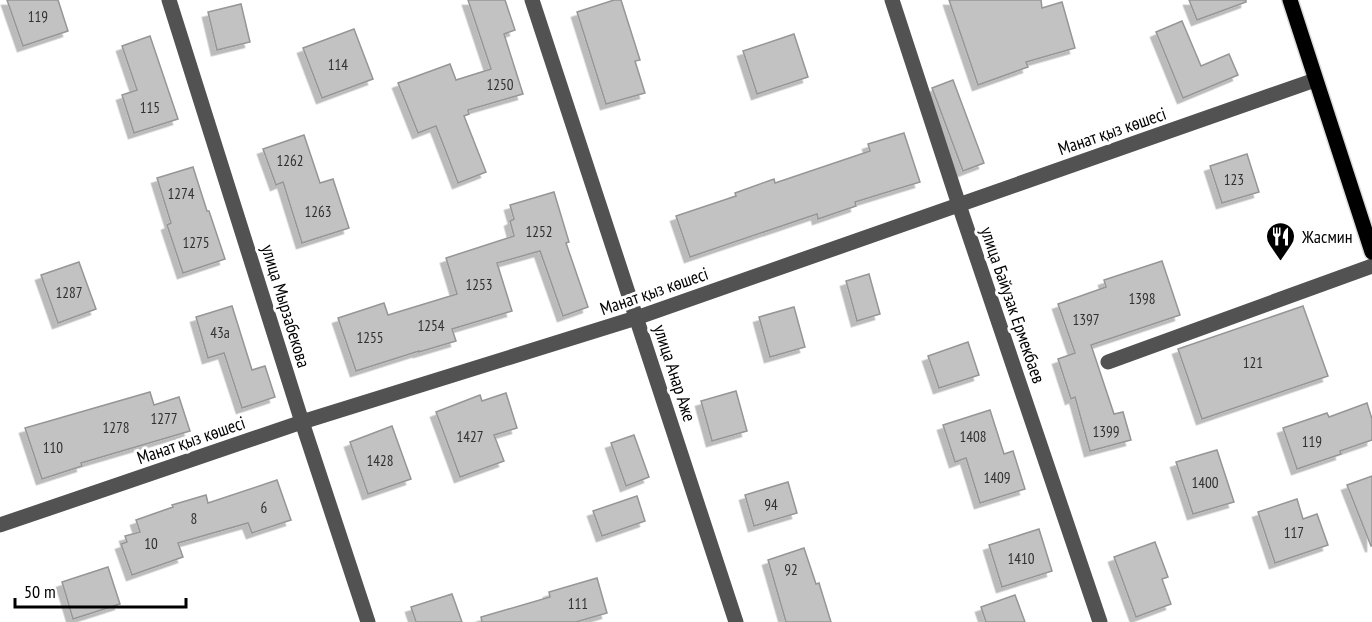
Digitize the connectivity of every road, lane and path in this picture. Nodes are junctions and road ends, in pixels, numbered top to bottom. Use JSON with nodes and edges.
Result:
{"nodes":[{"id":1,"x":169,"y":0,"type":"edge"},
{"id":2,"x":532,"y":0,"type":"edge"},
{"id":3,"x":892,"y":0,"type":"edge"},
{"id":4,"x":1290,"y":0,"type":"edge"},
{"id":5,"x":1315,"y":80,"type":"junction"},
{"id":6,"x":959,"y":205,"type":"junction"},
{"id":7,"x":1372,"y":252,"type":"edge"},
{"id":8,"x":1372,"y":266,"type":"edge"},
{"id":9,"x":636,"y":318,"type":"junction"},
{"id":10,"x":1108,"y":362,"type":"dead end"},
{"id":11,"x":302,"y":422,"type":"junction"},
{"id":12,"x":0,"y":525,"type":"edge"},
{"id":13,"x":368,"y":622,"type":"edge"},
{"id":14,"x":736,"y":622,"type":"edge"},
{"id":15,"x":1100,"y":622,"type":"edge"}],
"edges":[{"from":1,"to":11,"type":"street","name":"улица Мырзабекова"},
{"from":2,"to":9,"type":"street","name":"улица Анар Аже"},
{"from":3,"to":6,"type":"street","name":"улица Байузак Ермекбаев"},
{"from":4,"to":5,"type":"main road"},
{"from":5,"to":6,"type":"street","name":"Манат қыз көшесі"},
{"from":5,"to":7,"type":"main road"},
{"from":6,"to":9,"type":"street","name":"Манат қыз көшесі"},
{"from":6,"to":15,"type":"street","name":"улица Байузак Ермекбаев"},
{"from":8,"to":10,"type":"street"},
{"from":9,"to":11,"type":"street","name":"Манат қыз көшесі"},
{"from":9,"to":14,"type":"street","name":"улица Анар Аже"},
{"from":11,"to":12,"type":"street","name":"Манат қыз көшесі"},
{"from":11,"to":13,"type":"street","name":"улица Мырзабекова"}]}
